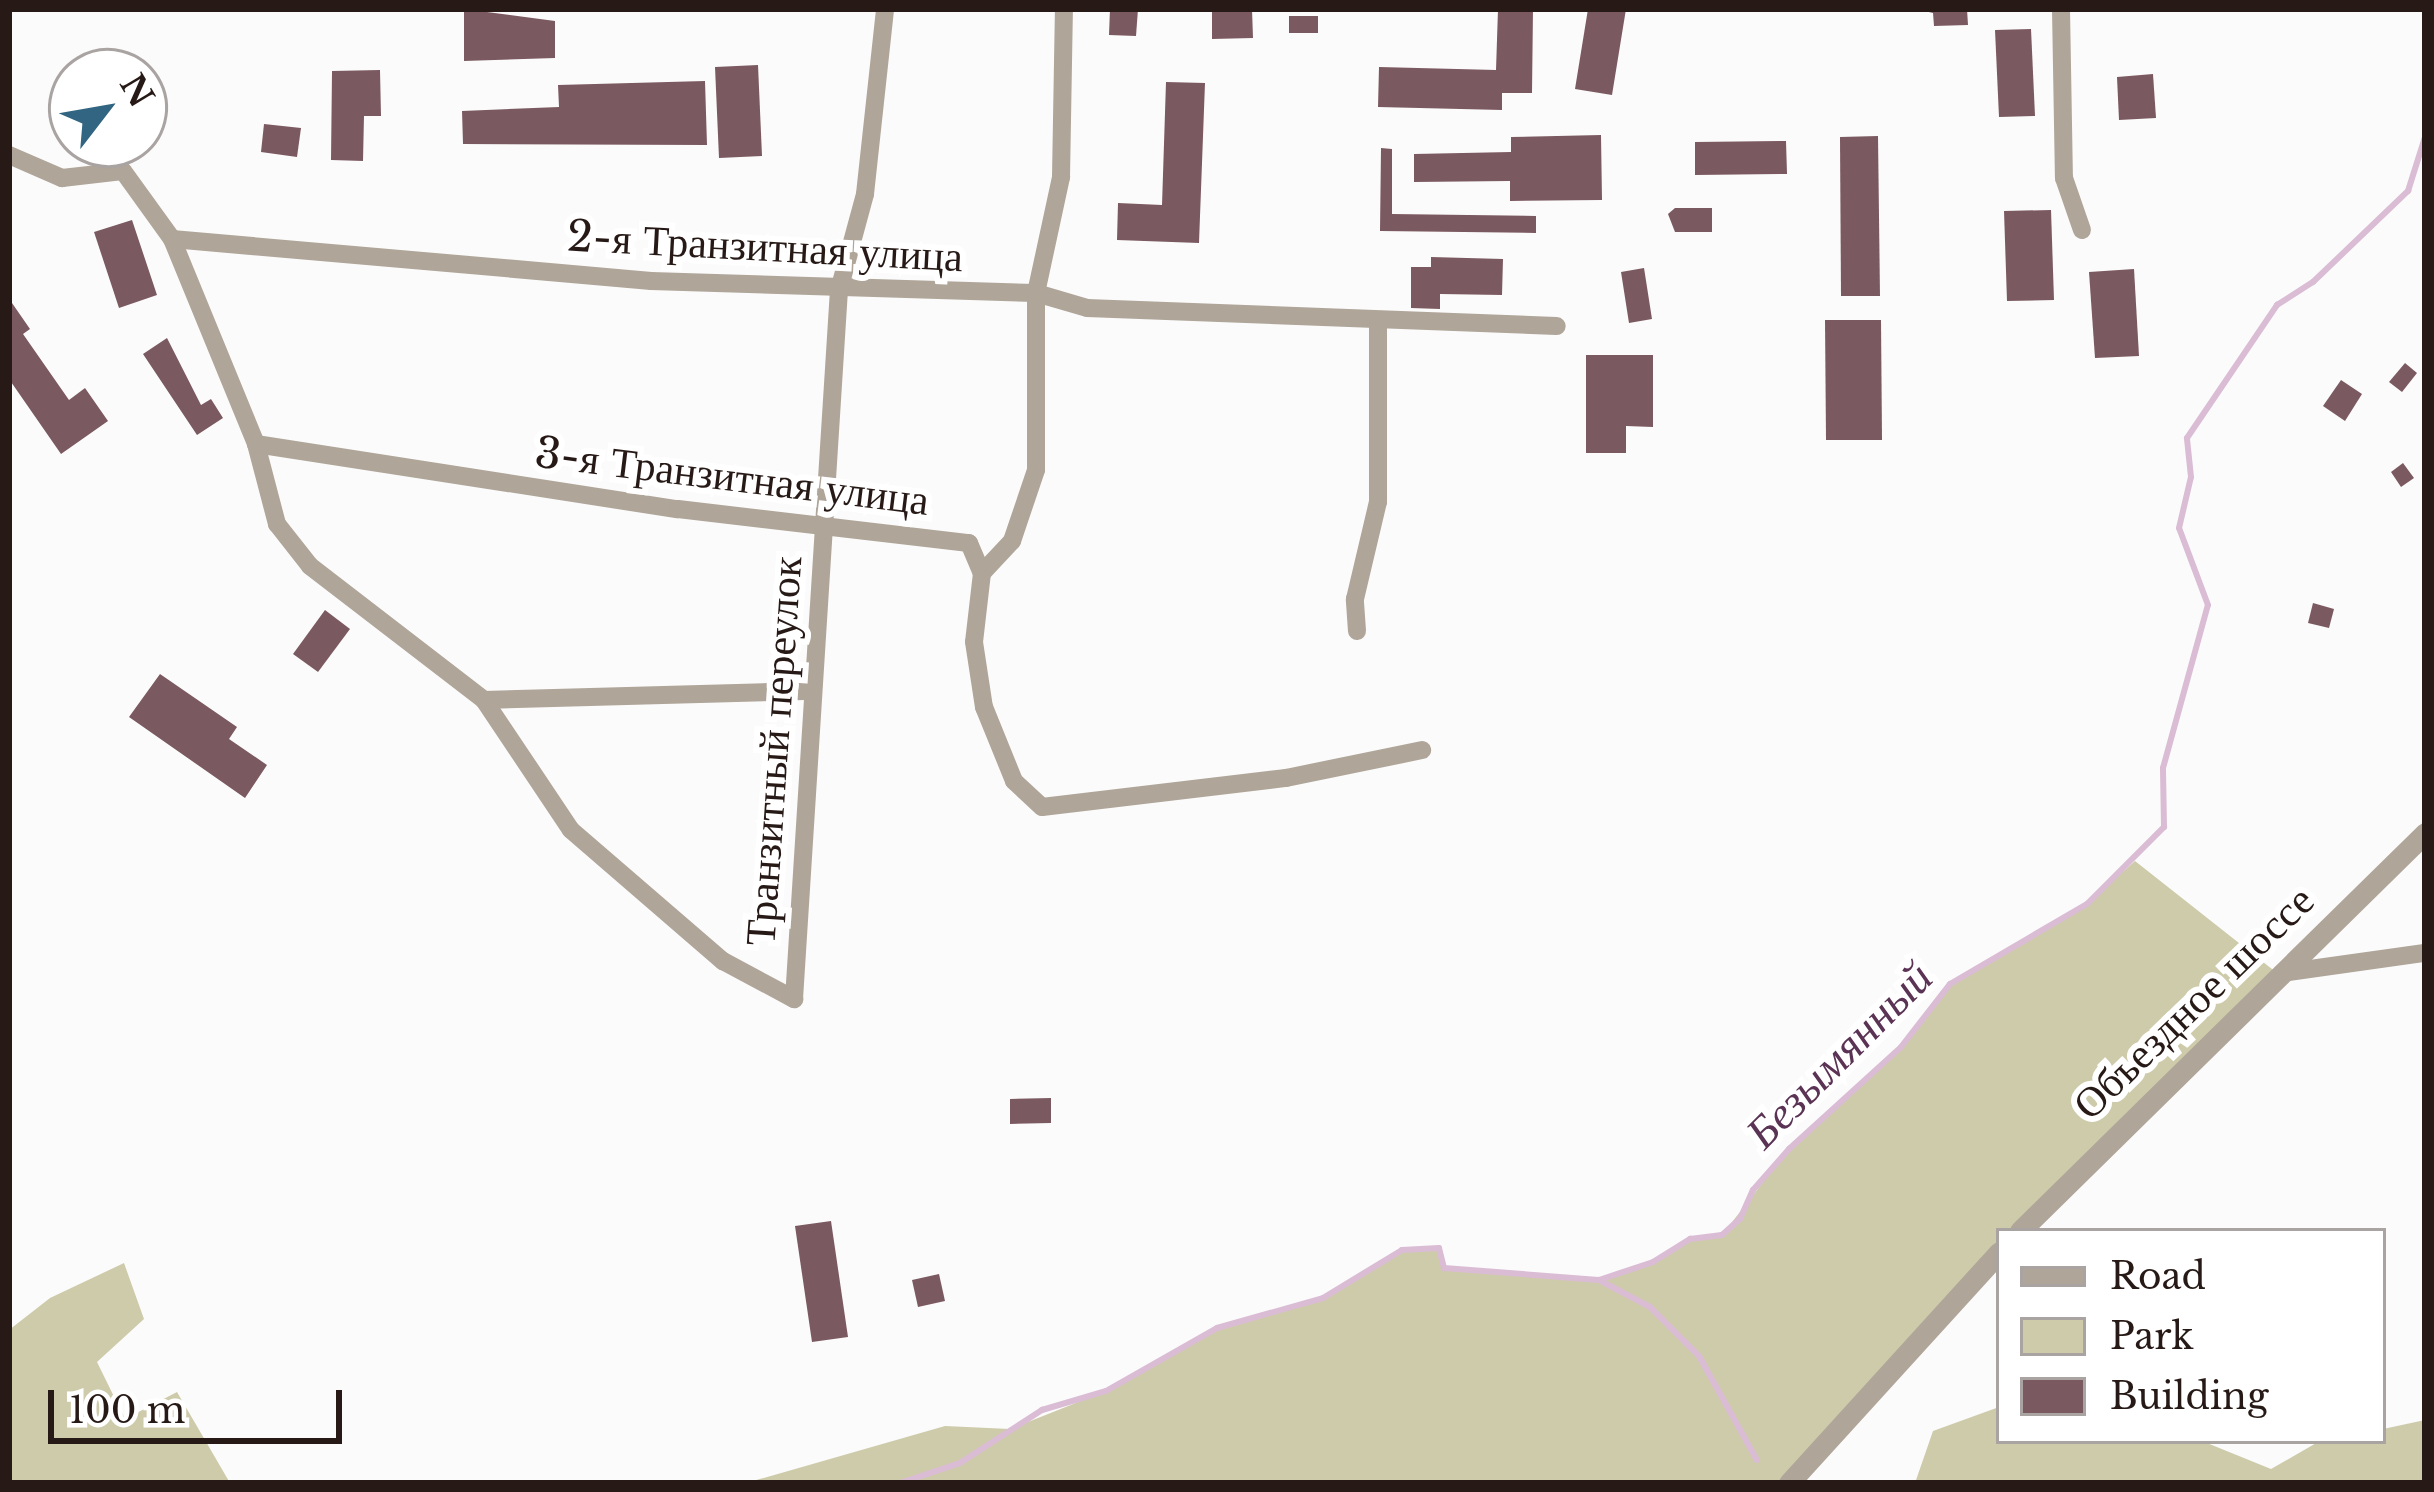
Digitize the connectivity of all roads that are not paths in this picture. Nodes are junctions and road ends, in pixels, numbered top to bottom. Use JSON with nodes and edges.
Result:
{"nodes":[{"id":1,"x":885,"y":9,"type":"edge"},
{"id":2,"x":1064,"y":9,"type":"edge"},
{"id":3,"x":2061,"y":9,"type":"edge"},
{"id":4,"x":9,"y":155,"type":"edge"},
{"id":5,"x":2082,"y":230,"type":"dead end"},
{"id":6,"x":172,"y":239,"type":"junction"},
{"id":7,"x":838,"y":290,"type":"junction"},
{"id":8,"x":1036,"y":293,"type":"junction"},
{"id":9,"x":1378,"y":323,"type":"junction"},
{"id":10,"x":1557,"y":326,"type":"dead end"},
{"id":11,"x":256,"y":444,"type":"junction"},
{"id":12,"x":824,"y":523,"type":"junction"},
{"id":13,"x":982,"y":573,"type":"junction"},
{"id":14,"x":1357,"y":631,"type":"dead end"},
{"id":15,"x":813,"y":691,"type":"junction"},
{"id":16,"x":484,"y":700,"type":"junction"},
{"id":17,"x":1422,"y":750,"type":"dead end"},
{"id":18,"x":2425,"y":833,"type":"edge"},
{"id":19,"x":2425,"y":953,"type":"edge"},
{"id":20,"x":2277,"y":973,"type":"junction"},
{"id":21,"x":2023,"y":1228,"type":"edge"},
{"id":22,"x":1996,"y":1255,"type":"edge"},
{"id":23,"x":1789,"y":1483,"type":"edge"}],
"edges":[{"from":1,"to":7,"type":"street","name":"Транзитный переулок"},
{"from":2,"to":8,"type":"street"},
{"from":3,"to":5,"type":"street"},
{"from":4,"to":6,"type":"street"},
{"from":6,"to":7,"type":"street","name":"2-я Транзитная улица"},
{"from":6,"to":11,"type":"street"},
{"from":7,"to":8,"type":"street","name":"2-я Транзитная улица"},
{"from":7,"to":12,"type":"street","name":"Транзитный переулок"},
{"from":8,"to":9,"type":"street","name":"2-я Транзитная улица"},
{"from":8,"to":13,"type":"street"},
{"from":9,"to":10,"type":"street","name":"2-я Транзитная улица"},
{"from":9,"to":14,"type":"street"},
{"from":11,"to":12,"type":"street","name":"3-я Транзитная улица"},
{"from":11,"to":16,"type":"street"},
{"from":12,"to":13,"type":"street","name":"3-я Транзитная улица"},
{"from":12,"to":15,"type":"street","name":"Транзитный переулок"},
{"from":13,"to":17,"type":"street"},
{"from":15,"to":16,"type":"street"},
{"from":15,"to":16,"type":"street","name":"Транзитный переулок"},
{"from":18,"to":20,"type":"street","name":"Объездное шоссе"},
{"from":19,"to":20,"type":"street"},
{"from":20,"to":21,"type":"street","name":"Объездное шоссе"},
{"from":22,"to":23,"type":"street"}]}
